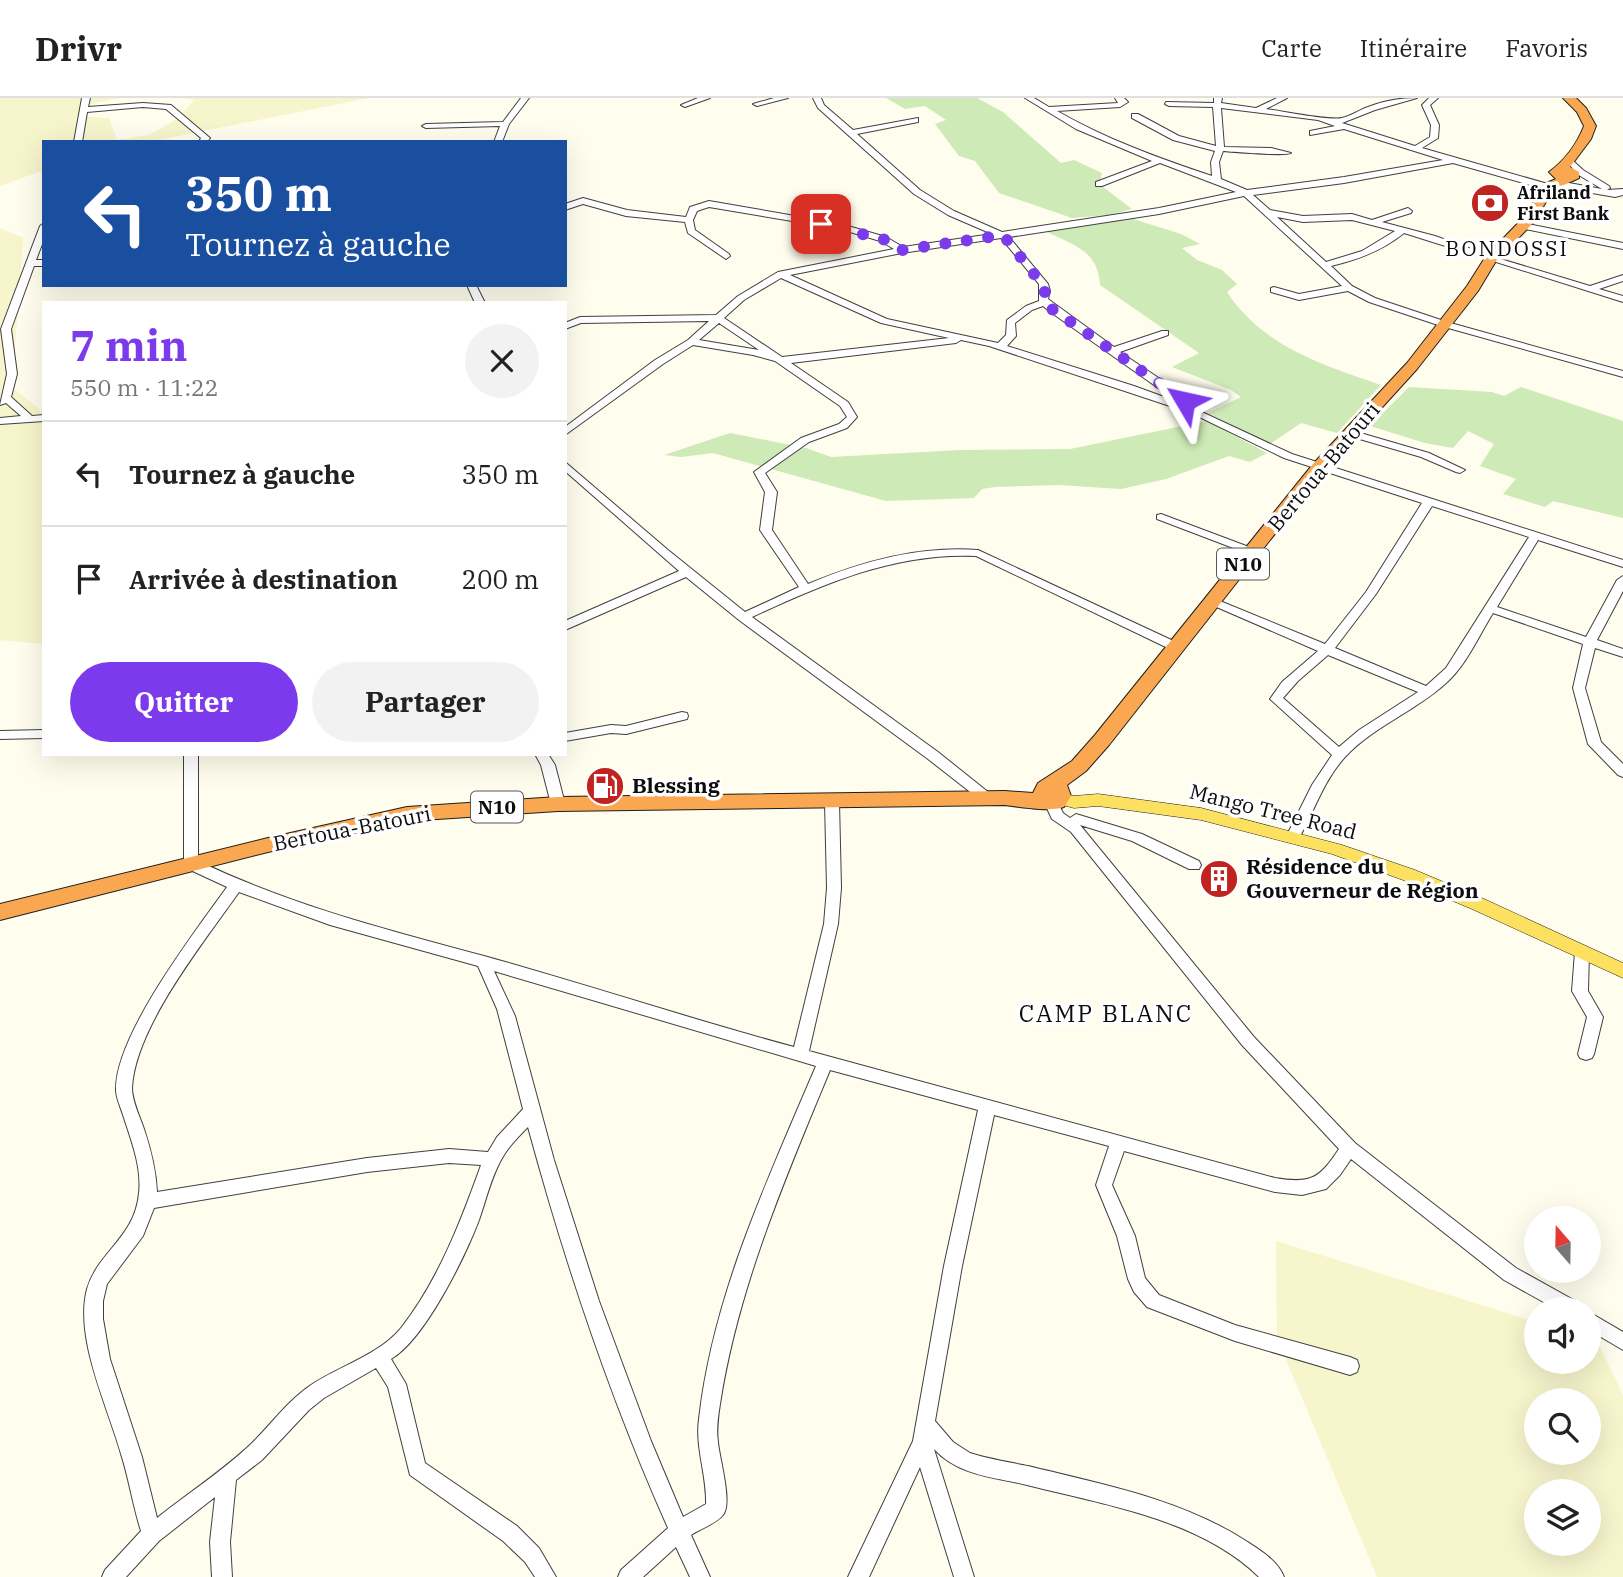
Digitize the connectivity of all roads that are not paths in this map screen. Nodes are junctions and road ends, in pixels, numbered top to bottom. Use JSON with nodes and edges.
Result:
{"nodes":[{"id":1,"x":86,"y":98,"type":"edge"},
{"id":2,"x":525,"y":98,"type":"edge"},
{"id":3,"x":706,"y":98,"type":"edge"},
{"id":4,"x":785,"y":98,"type":"edge"},
{"id":5,"x":817,"y":98,"type":"edge"},
{"id":6,"x":1030,"y":98,"type":"edge"},
{"id":7,"x":1035,"y":98,"type":"edge"},
{"id":8,"x":1119,"y":98,"type":"edge"},
{"id":9,"x":1283,"y":98,"type":"edge"},
{"id":10,"x":1413,"y":98,"type":"edge"},
{"id":11,"x":1434,"y":98,"type":"edge"},
{"id":12,"x":1569,"y":98,"type":"edge"},
{"id":13,"x":1217,"y":102,"type":"edge"},
{"id":14,"x":757,"y":104,"type":"dead end"},
{"id":15,"x":1169,"y":104,"type":"dead end"},
{"id":16,"x":685,"y":105,"type":"dead end"},
{"id":17,"x":1049,"y":109,"type":"junction"},
{"id":18,"x":1259,"y":109,"type":"junction"},
{"id":19,"x":83,"y":110,"type":"junction"},
{"id":20,"x":1135,"y":116,"type":"dead end"},
{"id":21,"x":915,"y":120,"type":"dead end"},
{"id":22,"x":1331,"y":122,"type":"junction"},
{"id":23,"x":505,"y":124,"type":"junction"},
{"id":24,"x":426,"y":126,"type":"dead end"},
{"id":25,"x":1342,"y":127,"type":"junction"},
{"id":26,"x":852,"y":133,"type":"junction"},
{"id":27,"x":1312,"y":133,"type":"dead end"},
{"id":28,"x":78,"y":140,"type":"edge"},
{"id":29,"x":204,"y":140,"type":"edge"},
{"id":30,"x":499,"y":140,"type":"edge"},
{"id":31,"x":1417,"y":148,"type":"junction"},
{"id":32,"x":1220,"y":149,"type":"junction"},
{"id":33,"x":1287,"y":153,"type":"dead end"},
{"id":34,"x":1158,"y":161,"type":"junction"},
{"id":35,"x":1453,"y":161,"type":"junction"},
{"id":36,"x":1562,"y":173,"type":"junction"},
{"id":37,"x":1217,"y":180,"type":"junction"},
{"id":38,"x":1099,"y":184,"type":"dead end"},
{"id":39,"x":1246,"y":193,"type":"junction"},
{"id":40,"x":1620,"y":195,"type":"edge"},
{"id":41,"x":567,"y":206,"type":"edge"},
{"id":42,"x":1408,"y":211,"type":"dead end"},
{"id":43,"x":689,"y":220,"type":"junction"},
{"id":44,"x":1283,"y":221,"type":"junction"},
{"id":45,"x":1373,"y":222,"type":"junction"},
{"id":46,"x":1522,"y":226,"type":"junction"},
{"id":47,"x":1402,"y":230,"type":"junction"},
{"id":48,"x":42,"y":231,"type":"edge"},
{"id":49,"x":1003,"y":235,"type":"junction"},
{"id":50,"x":1623,"y":246,"type":"edge"},
{"id":51,"x":902,"y":250,"type":"junction"},
{"id":52,"x":726,"y":256,"type":"dead end"},
{"id":53,"x":1491,"y":259,"type":"junction"},
{"id":54,"x":29,"y":263,"type":"junction"},
{"id":55,"x":42,"y":263,"type":"edge"},
{"id":56,"x":1323,"y":265,"type":"junction"},
{"id":57,"x":781,"y":274,"type":"junction"},
{"id":58,"x":1623,"y":278,"type":"edge"},
{"id":59,"x":1349,"y":288,"type":"junction"},
{"id":60,"x":1588,"y":289,"type":"junction"},
{"id":61,"x":1274,"y":290,"type":"dead end"},
{"id":62,"x":1623,"y":299,"type":"edge"},
{"id":63,"x":1045,"y":302,"type":"junction"},
{"id":64,"x":718,"y":318,"type":"junction"},
{"id":65,"x":1444,"y":324,"type":"junction"},
{"id":66,"x":567,"y":325,"type":"edge"},
{"id":67,"x":1165,"y":333,"type":"dead end"},
{"id":68,"x":967,"y":339,"type":"junction"},
{"id":69,"x":691,"y":342,"type":"junction"},
{"id":70,"x":1000,"y":347,"type":"junction"},
{"id":71,"x":1113,"y":351,"type":"junction"},
{"id":72,"x":784,"y":361,"type":"junction"},
{"id":73,"x":1623,"y":374,"type":"edge"},
{"id":74,"x":3,"y":400,"type":"edge"},
{"id":75,"x":1200,"y":415,"type":"junction"},
{"id":76,"x":42,"y":418,"type":"edge"},
{"id":77,"x":30,"y":419,"type":"junction"},
{"id":78,"x":0,"y":421,"type":"edge"},
{"id":79,"x":567,"y":431,"type":"edge"},
{"id":80,"x":1350,"y":433,"type":"junction"},
{"id":81,"x":567,"y":467,"type":"edge"},
{"id":82,"x":1319,"y":467,"type":"junction"},
{"id":83,"x":1460,"y":470,"type":"dead end"},
{"id":84,"x":1429,"y":501,"type":"junction"},
{"id":85,"x":1161,"y":517,"type":"dead end"},
{"id":86,"x":1535,"y":536,"type":"junction"},
{"id":87,"x":1253,"y":552,"type":"junction"},
{"id":88,"x":1623,"y":564,"type":"edge"},
{"id":89,"x":687,"y":572,"type":"junction"},
{"id":90,"x":1623,"y":580,"type":"edge"},
{"id":91,"x":805,"y":587,"type":"junction"},
{"id":92,"x":1210,"y":602,"type":"junction"},
{"id":93,"x":1489,"y":608,"type":"junction"},
{"id":94,"x":743,"y":617,"type":"junction"},
{"id":95,"x":567,"y":624,"type":"edge"},
{"id":96,"x":1590,"y":641,"type":"junction"},
{"id":97,"x":1176,"y":647,"type":"junction"},
{"id":98,"x":1328,"y":648,"type":"junction"},
{"id":99,"x":1623,"y":653,"type":"edge"},
{"id":100,"x":1427,"y":691,"type":"junction"},
{"id":101,"x":682,"y":716,"type":"dead end"},
{"id":102,"x":42,"y":734,"type":"edge"},
{"id":103,"x":0,"y":735,"type":"edge"},
{"id":104,"x":567,"y":737,"type":"edge"},
{"id":105,"x":1339,"y":754,"type":"junction"},
{"id":106,"x":191,"y":756,"type":"edge"},
{"id":107,"x":542,"y":756,"type":"edge"},
{"id":108,"x":1623,"y":772,"type":"edge"},
{"id":109,"x":1054,"y":795,"type":"junction"},
{"id":110,"x":997,"y":799,"type":"junction"},
{"id":111,"x":832,"y":802,"type":"junction"},
{"id":112,"x":558,"y":804,"type":"junction"},
{"id":113,"x":1076,"y":824,"type":"junction"},
{"id":114,"x":1293,"y":837,"type":"junction"},
{"id":115,"x":191,"y":864,"type":"junction"},
{"id":116,"x":1194,"y":865,"type":"dead end"},
{"id":117,"x":234,"y":886,"type":"junction"},
{"id":118,"x":0,"y":912,"type":"edge"},
{"id":119,"x":1583,"y":952,"type":"junction"},
{"id":120,"x":484,"y":962,"type":"junction"},
{"id":121,"x":1623,"y":971,"type":"edge"},
{"id":122,"x":801,"y":1053,"type":"junction"},
{"id":123,"x":1586,"y":1054,"type":"dead end"},
{"id":124,"x":826,"y":1060,"type":"junction"},
{"id":125,"x":987,"y":1108,"type":"junction"},
{"id":126,"x":530,"y":1114,"type":"junction"},
{"id":127,"x":1118,"y":1143,"type":"junction"},
{"id":128,"x":1349,"y":1148,"type":"junction"},
{"id":129,"x":492,"y":1158,"type":"junction"},
{"id":130,"x":149,"y":1201,"type":"junction"},
{"id":131,"x":1551,"y":1297,"type":"edge"},
{"id":132,"x":1601,"y":1328,"type":"edge"},
{"id":133,"x":1623,"y":1342,"type":"edge"},
{"id":134,"x":380,"y":1357,"type":"junction"},
{"id":135,"x":1350,"y":1366,"type":"dead end"},
{"id":136,"x":924,"y":1434,"type":"junction"},
{"id":137,"x":227,"y":1477,"type":"junction"},
{"id":138,"x":679,"y":1531,"type":"junction"},
{"id":139,"x":152,"y":1534,"type":"junction"},
{"id":140,"x":111,"y":1577,"type":"edge"},
{"id":141,"x":222,"y":1577,"type":"edge"},
{"id":142,"x":546,"y":1577,"type":"edge"},
{"id":143,"x":628,"y":1577,"type":"edge"},
{"id":144,"x":701,"y":1577,"type":"edge"},
{"id":145,"x":858,"y":1577,"type":"edge"},
{"id":146,"x":964,"y":1577,"type":"edge"},
{"id":147,"x":1274,"y":1577,"type":"edge"}],
"edges":[{"from":1,"to":19,"type":"street"},
{"from":2,"to":23,"type":"street"},
{"from":3,"to":16,"type":"street"},
{"from":4,"to":14,"type":"street"},
{"from":5,"to":26,"type":"street"},
{"from":6,"to":7,"type":"street"},
{"from":6,"to":17,"type":"street"},
{"from":8,"to":17,"type":"street"},
{"from":9,"to":18,"type":"street"},
{"from":10,"to":22,"type":"street"},
{"from":11,"to":31,"type":"street"},
{"from":12,"to":36,"type":"highway","number":"N10"},
{"from":13,"to":15,"type":"street"},
{"from":13,"to":18,"type":"street"},
{"from":13,"to":32,"type":"street"},
{"from":17,"to":34,"type":"street"},
{"from":18,"to":22,"type":"street"},
{"from":19,"to":28,"type":"street"},
{"from":19,"to":29,"type":"street"},
{"from":20,"to":32,"type":"street"},
{"from":21,"to":26,"type":"street"},
{"from":22,"to":25,"type":"street"},
{"from":23,"to":24,"type":"street"},
{"from":23,"to":30,"type":"street"},
{"from":25,"to":27,"type":"street"},
{"from":25,"to":31,"type":"street"},
{"from":26,"to":49,"type":"street"},
{"from":31,"to":35,"type":"street"},
{"from":32,"to":33,"type":"street"},
{"from":32,"to":37,"type":"street"},
{"from":34,"to":37,"type":"street"},
{"from":34,"to":38,"type":"street"},
{"from":35,"to":36,"type":"street"},
{"from":35,"to":39,"type":"street"},
{"from":36,"to":40,"type":"street"},
{"from":36,"to":40,"type":"street"},
{"from":36,"to":46,"type":"highway","number":"N10"},
{"from":37,"to":39,"type":"street"},
{"from":39,"to":44,"type":"street"},
{"from":39,"to":49,"type":"street"},
{"from":41,"to":43,"type":"street"},
{"from":42,"to":45,"type":"street"},
{"from":43,"to":51,"type":"street"},
{"from":43,"to":52,"type":"street"},
{"from":44,"to":45,"type":"street"},
{"from":44,"to":56,"type":"street"},
{"from":45,"to":47,"type":"street"},
{"from":46,"to":50,"type":"street"},
{"from":46,"to":53,"type":"highway","number":"N10"},
{"from":47,"to":53,"type":"street"},
{"from":47,"to":56,"type":"street"},
{"from":48,"to":54,"type":"street"},
{"from":49,"to":51,"type":"street"},
{"from":49,"to":63,"type":"street"},
{"from":51,"to":57,"type":"street"},
{"from":53,"to":60,"type":"street"},
{"from":53,"to":65,"type":"highway","number":"N10"},
{"from":54,"to":55,"type":"street"},
{"from":54,"to":74,"type":"street"},
{"from":56,"to":59,"type":"street"},
{"from":57,"to":64,"type":"street"},
{"from":57,"to":68,"type":"street"},
{"from":58,"to":60,"type":"street"},
{"from":59,"to":61,"type":"street"},
{"from":59,"to":65,"type":"street"},
{"from":60,"to":62,"type":"street"},
{"from":63,"to":70,"type":"street"},
{"from":63,"to":71,"type":"street"},
{"from":64,"to":66,"type":"street"},
{"from":64,"to":69,"type":"street"},
{"from":64,"to":72,"type":"street"},
{"from":65,"to":73,"type":"street"},
{"from":65,"to":80,"type":"highway","name":"Bertoua-Batouri","number":"N10"},
{"from":67,"to":71,"type":"street"},
{"from":68,"to":70,"type":"street"},
{"from":68,"to":72,"type":"street"},
{"from":69,"to":72,"type":"street"},
{"from":69,"to":79,"type":"street"},
{"from":70,"to":75,"type":"street"},
{"from":71,"to":75,"type":"street"},
{"from":72,"to":91,"type":"street"},
{"from":74,"to":77,"type":"street"},
{"from":75,"to":82,"type":"street"},
{"from":76,"to":77,"type":"street"},
{"from":77,"to":78,"type":"street"},
{"from":80,"to":82,"type":"highway","name":"Bertoua-Batouri","number":"N10"},
{"from":80,"to":83,"type":"street"},
{"from":81,"to":89,"type":"street"},
{"from":82,"to":84,"type":"street"},
{"from":82,"to":87,"type":"highway","name":"Bertoua-Batouri","number":"N10"},
{"from":84,"to":86,"type":"street"},
{"from":84,"to":98,"type":"street"},
{"from":85,"to":87,"type":"street"},
{"from":86,"to":88,"type":"street"},
{"from":86,"to":93,"type":"street"},
{"from":87,"to":92,"type":"highway","name":"Bertoua-Batouri","number":"N10"},
{"from":89,"to":94,"type":"street"},
{"from":89,"to":95,"type":"street"},
{"from":90,"to":96,"type":"street"},
{"from":91,"to":94,"type":"street"},
{"from":91,"to":97,"type":"street"},
{"from":92,"to":97,"type":"highway","name":"Bertoua-Batouri","number":"N10"},
{"from":92,"to":98,"type":"street"},
{"from":93,"to":96,"type":"street"},
{"from":93,"to":100,"type":"street"},
{"from":94,"to":110,"type":"street"},
{"from":96,"to":99,"type":"street"},
{"from":96,"to":108,"type":"street"},
{"from":97,"to":109,"type":"highway","name":"Bertoua-Batouri","number":"N10"},
{"from":98,"to":100,"type":"street"},
{"from":98,"to":105,"type":"street"},
{"from":100,"to":105,"type":"street"},
{"from":101,"to":104,"type":"street"},
{"from":102,"to":103,"type":"street"},
{"from":105,"to":114,"type":"street"},
{"from":106,"to":115,"type":"street"},
{"from":107,"to":112,"type":"street"},
{"from":109,"to":110,"type":"highway","name":"Bertoua-Batouri","number":"N10"},
{"from":109,"to":113,"type":"street"},
{"from":109,"to":114,"type":"main road","name":"Mango Tree Road"},
{"from":110,"to":111,"type":"highway","name":"Bertoua-Batouri","number":"N10"},
{"from":111,"to":112,"type":"highway","name":"Bertoua-Batouri","number":"N10"},
{"from":111,"to":122,"type":"street"},
{"from":112,"to":115,"type":"highway","name":"Bertoua-Batouri","number":"N10"},
{"from":113,"to":116,"type":"street"},
{"from":113,"to":128,"type":"street"},
{"from":114,"to":119,"type":"main road","name":"Mango Tree Road"},
{"from":115,"to":117,"type":"street"},
{"from":115,"to":118,"type":"highway","name":"Bertoua-Batouri","number":"N10"},
{"from":117,"to":120,"type":"street"},
{"from":117,"to":130,"type":"street"},
{"from":119,"to":121,"type":"main road","name":"Mango Tree Road"},
{"from":119,"to":123,"type":"street"},
{"from":120,"to":122,"type":"street"},
{"from":120,"to":126,"type":"street"},
{"from":122,"to":124,"type":"street"},
{"from":124,"to":125,"type":"street"},
{"from":124,"to":138,"type":"street"},
{"from":125,"to":127,"type":"street"},
{"from":125,"to":136,"type":"street"},
{"from":126,"to":129,"type":"street"},
{"from":126,"to":138,"type":"street"},
{"from":127,"to":128,"type":"street"},
{"from":127,"to":135,"type":"street"},
{"from":128,"to":131,"type":"street"},
{"from":129,"to":130,"type":"street"},
{"from":129,"to":134,"type":"street"},
{"from":130,"to":139,"type":"street"},
{"from":132,"to":133,"type":"street"},
{"from":134,"to":137,"type":"street"},
{"from":134,"to":142,"type":"street"},
{"from":136,"to":145,"type":"street"},
{"from":136,"to":146,"type":"street"},
{"from":136,"to":147,"type":"street"},
{"from":137,"to":139,"type":"street"},
{"from":137,"to":141,"type":"street"},
{"from":138,"to":143,"type":"street"},
{"from":138,"to":144,"type":"street"},
{"from":139,"to":140,"type":"street"}]}
